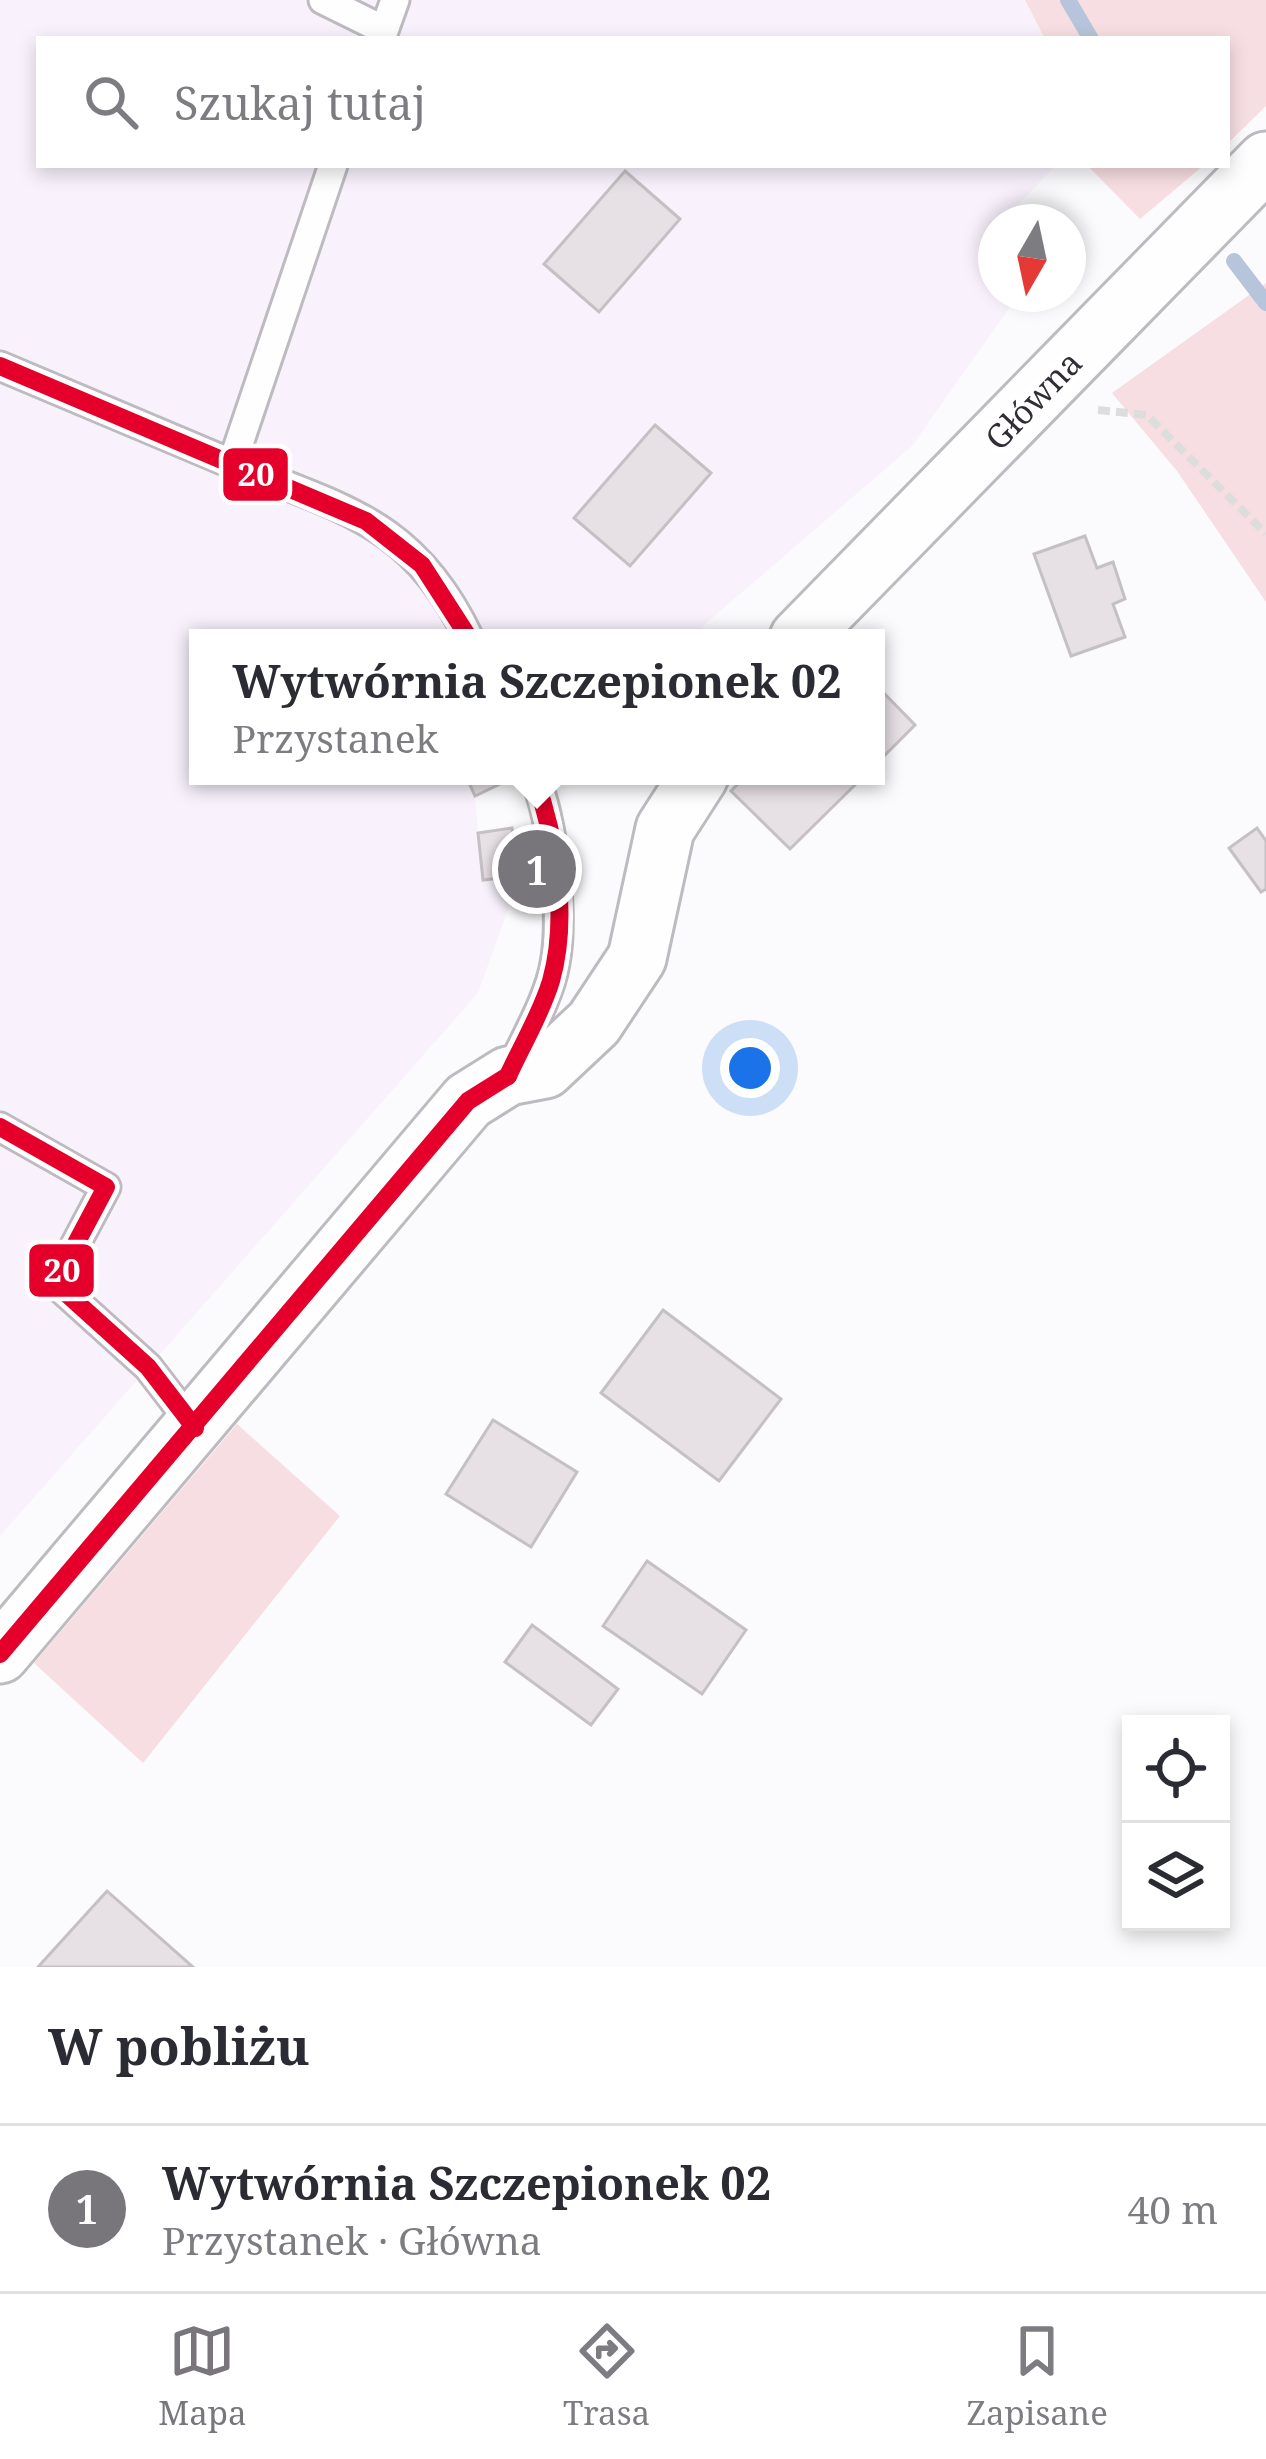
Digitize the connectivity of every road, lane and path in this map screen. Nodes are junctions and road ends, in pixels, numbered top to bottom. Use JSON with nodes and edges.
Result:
{"nodes":[{"id":1,"x":322,"y":0,"type":"edge"},
{"id":2,"x":395,"y":0,"type":"edge"},
{"id":3,"x":382,"y":35,"type":"edge"},
{"id":4,"x":1266,"y":161,"type":"edge"},
{"id":5,"x":332,"y":168,"type":"edge"},
{"id":6,"x":0,"y":366,"type":"edge"},
{"id":7,"x":1030,"y":403,"type":"junction"},
{"id":8,"x":232,"y":464,"type":"junction"},
{"id":9,"x":1266,"y":534,"type":"edge"},
{"id":10,"x":466,"y":629,"type":"edge"},
{"id":11,"x":808,"y":629,"type":"edge"},
{"id":12,"x":538,"y":785,"type":"edge"},
{"id":13,"x":693,"y":785,"type":"edge"},
{"id":14,"x":508,"y":1076,"type":"junction"},
{"id":15,"x":0,"y":1127,"type":"edge"},
{"id":16,"x":195,"y":1428,"type":"junction"},
{"id":17,"x":0,"y":1654,"type":"edge"}],
"edges":[{"from":1,"to":3,"type":"lane"},
{"from":2,"to":3,"type":"lane"},
{"from":4,"to":7,"type":"street","name":"Główna"},
{"from":5,"to":8,"type":"lane"},
{"from":6,"to":8,"type":"lane"},
{"from":7,"to":9,"type":"path"},
{"from":7,"to":11,"type":"street","name":"Główna"},
{"from":8,"to":10,"type":"lane"},
{"from":12,"to":14,"type":"lane"},
{"from":13,"to":14,"type":"street"},
{"from":14,"to":16,"type":"street"},
{"from":15,"to":16,"type":"lane"},
{"from":16,"to":17,"type":"street"}]}
